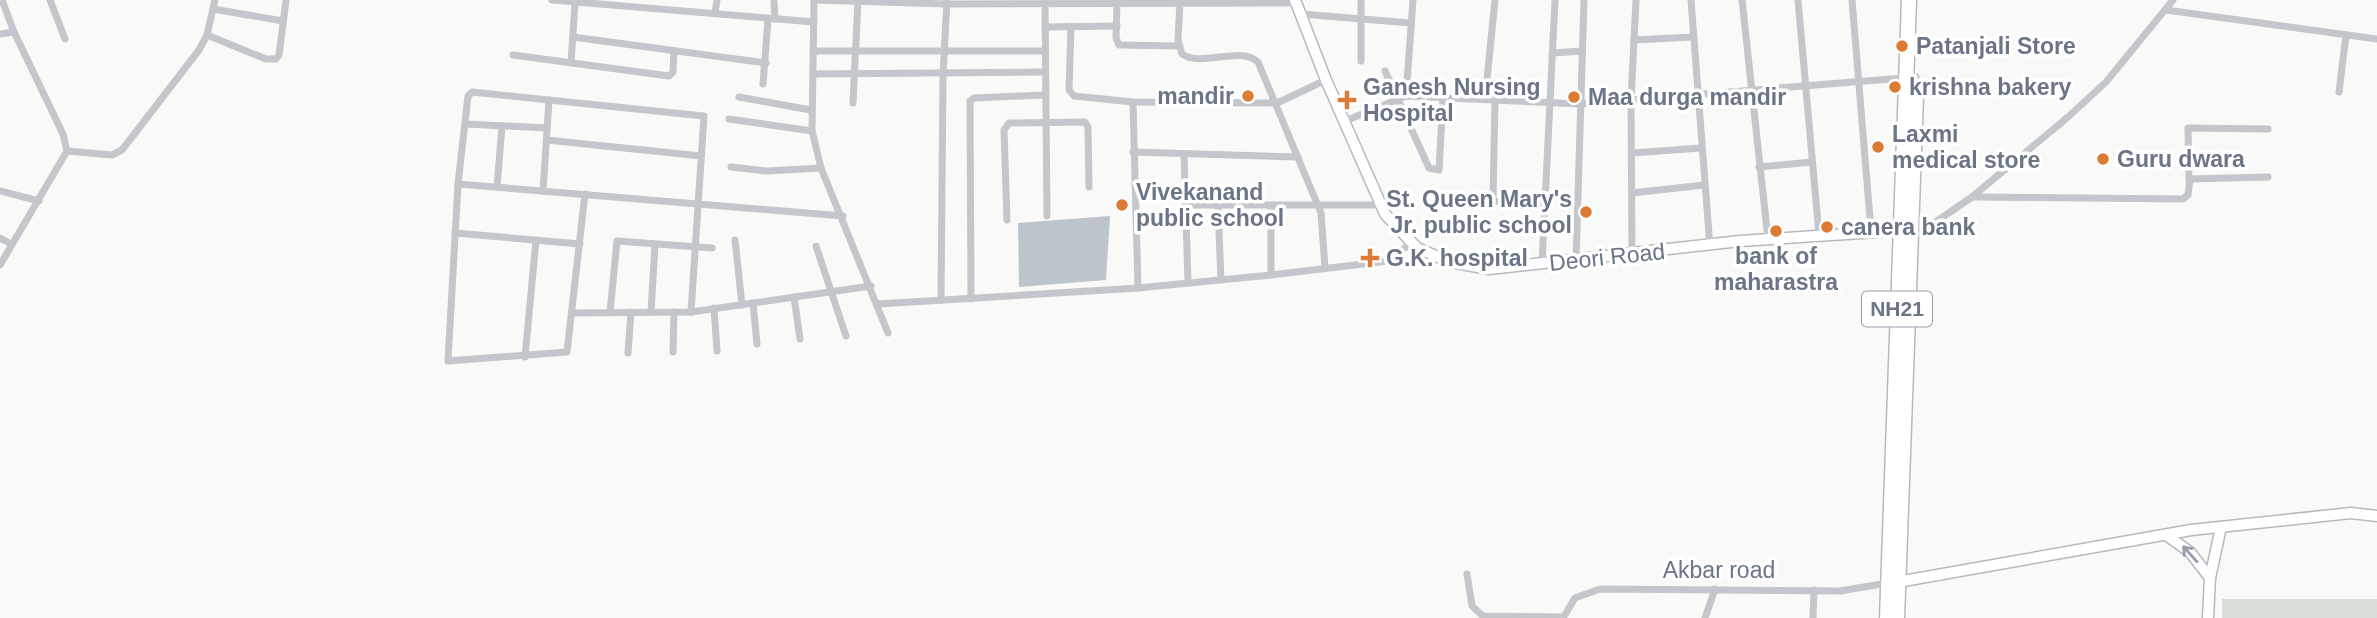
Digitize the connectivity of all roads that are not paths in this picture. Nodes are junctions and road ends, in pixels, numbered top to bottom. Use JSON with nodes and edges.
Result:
{"nodes":[{"id":1,"x":2,"y":0,"type":"edge"},
{"id":2,"x":50,"y":0,"type":"edge"},
{"id":3,"x":286,"y":0,"type":"edge"},
{"id":4,"x":552,"y":0,"type":"edge"},
{"id":5,"x":717,"y":0,"type":"edge"},
{"id":6,"x":774,"y":0,"type":"edge"},
{"id":7,"x":814,"y":0,"type":"edge"},
{"id":8,"x":858,"y":0,"type":"edge"},
{"id":9,"x":1361,"y":0,"type":"edge"},
{"id":10,"x":1413,"y":0,"type":"edge"},
{"id":11,"x":1495,"y":0,"type":"edge"},
{"id":12,"x":1555,"y":0,"type":"edge"},
{"id":13,"x":1584,"y":0,"type":"edge"},
{"id":14,"x":1636,"y":0,"type":"edge"},
{"id":15,"x":1690,"y":0,"type":"edge"},
{"id":16,"x":1742,"y":0,"type":"edge"},
{"id":17,"x":1798,"y":0,"type":"edge"},
{"id":18,"x":1852,"y":0,"type":"edge"},
{"id":19,"x":1909,"y":0,"type":"edge"},
{"id":20,"x":1918,"y":0,"type":"edge"},
{"id":21,"x":2173,"y":0,"type":"edge"},
{"id":22,"x":575,"y":2,"type":"junction"},
{"id":23,"x":947,"y":2,"type":"edge"},
{"id":24,"x":1117,"y":2,"type":"edge"},
{"id":25,"x":1180,"y":2,"type":"edge"},
{"id":26,"x":1045,"y":3,"type":"junction"},
{"id":27,"x":214,"y":4,"type":"edge"},
{"id":28,"x":1298,"y":5,"type":"edge"},
{"id":29,"x":2166,"y":10,"type":"junction"},
{"id":30,"x":715,"y":13,"type":"junction"},
{"id":31,"x":772,"y":19,"type":"junction"},
{"id":32,"x":1361,"y":19,"type":"junction"},
{"id":33,"x":283,"y":21,"type":"junction"},
{"id":34,"x":814,"y":22,"type":"junction"},
{"id":35,"x":1412,"y":23,"type":"junction"},
{"id":36,"x":1117,"y":26,"type":"junction"},
{"id":37,"x":1045,"y":27,"type":"junction"},
{"id":38,"x":1070,"y":27,"type":"junction"},
{"id":39,"x":14,"y":32,"type":"junction"},
{"id":40,"x":0,"y":34,"type":"edge"},
{"id":41,"x":207,"y":35,"type":"junction"},
{"id":42,"x":2346,"y":35,"type":"junction"},
{"id":43,"x":573,"y":37,"type":"junction"},
{"id":44,"x":1693,"y":37,"type":"junction"},
{"id":45,"x":65,"y":39,"type":"dead end"},
{"id":46,"x":2377,"y":39,"type":"edge"},
{"id":47,"x":1634,"y":40,"type":"junction"},
{"id":48,"x":1179,"y":46,"type":"junction"},
{"id":49,"x":856,"y":50,"type":"junction"},
{"id":50,"x":944,"y":50,"type":"junction"},
{"id":51,"x":674,"y":51,"type":"junction"},
{"id":52,"x":814,"y":51,"type":"junction"},
{"id":53,"x":1044,"y":51,"type":"junction"},
{"id":54,"x":1582,"y":51,"type":"junction"},
{"id":55,"x":1552,"y":53,"type":"junction"},
{"id":56,"x":513,"y":55,"type":"dead end"},
{"id":57,"x":1362,"y":61,"type":"dead end"},
{"id":58,"x":571,"y":63,"type":"junction"},
{"id":59,"x":766,"y":63,"type":"junction"},
{"id":60,"x":1385,"y":71,"type":"dead end"},
{"id":61,"x":1043,"y":72,"type":"junction"},
{"id":62,"x":813,"y":74,"type":"junction"},
{"id":63,"x":855,"y":74,"type":"junction"},
{"id":64,"x":943,"y":75,"type":"junction"},
{"id":65,"x":1912,"y":77,"type":"junction"},
{"id":66,"x":1325,"y":80,"type":"junction"},
{"id":67,"x":1859,"y":81,"type":"junction"},
{"id":68,"x":763,"y":84,"type":"dead end"},
{"id":69,"x":1804,"y":85,"type":"junction"},
{"id":70,"x":1750,"y":90,"type":"junction"},
{"id":71,"x":2339,"y":92,"type":"dead end"},
{"id":72,"x":1697,"y":94,"type":"junction"},
{"id":73,"x":1044,"y":95,"type":"junction"},
{"id":74,"x":739,"y":97,"type":"dead end"},
{"id":75,"x":1401,"y":97,"type":"junction"},
{"id":76,"x":1443,"y":98,"type":"junction"},
{"id":77,"x":1485,"y":99,"type":"junction"},
{"id":78,"x":1495,"y":99,"type":"junction"},
{"id":79,"x":549,"y":100,"type":"junction"},
{"id":80,"x":1631,"y":100,"type":"junction"},
{"id":81,"x":1133,"y":102,"type":"junction"},
{"id":82,"x":853,"y":103,"type":"dead end"},
{"id":83,"x":1277,"y":103,"type":"junction"},
{"id":84,"x":1549,"y":103,"type":"junction"},
{"id":85,"x":1580,"y":104,"type":"junction"},
{"id":86,"x":811,"y":110,"type":"junction"},
{"id":87,"x":729,"y":119,"type":"dead end"},
{"id":88,"x":1345,"y":121,"type":"junction"},
{"id":89,"x":1044,"y":122,"type":"junction"},
{"id":90,"x":465,"y":124,"type":"junction"},
{"id":91,"x":502,"y":126,"type":"junction"},
{"id":92,"x":547,"y":128,"type":"junction"},
{"id":93,"x":2268,"y":129,"type":"dead end"},
{"id":94,"x":812,"y":131,"type":"junction"},
{"id":95,"x":547,"y":140,"type":"junction"},
{"id":96,"x":1700,"y":148,"type":"junction"},
{"id":97,"x":67,"y":151,"type":"junction"},
{"id":98,"x":1133,"y":152,"type":"junction"},
{"id":99,"x":1632,"y":153,"type":"junction"},
{"id":100,"x":1184,"y":154,"type":"junction"},
{"id":101,"x":701,"y":156,"type":"junction"},
{"id":102,"x":1298,"y":157,"type":"junction"},
{"id":103,"x":1812,"y":162,"type":"junction"},
{"id":104,"x":731,"y":167,"type":"dead end"},
{"id":105,"x":1759,"y":167,"type":"junction"},
{"id":106,"x":821,"y":168,"type":"junction"},
{"id":107,"x":2268,"y":177,"type":"dead end"},
{"id":108,"x":2189,"y":180,"type":"junction"},
{"id":109,"x":458,"y":184,"type":"junction"},
{"id":110,"x":1704,"y":185,"type":"junction"},
{"id":111,"x":497,"y":187,"type":"junction"},
{"id":112,"x":1090,"y":187,"type":"dead end"},
{"id":113,"x":0,"y":191,"type":"edge"},
{"id":114,"x":543,"y":191,"type":"junction"},
{"id":115,"x":1632,"y":193,"type":"junction"},
{"id":116,"x":585,"y":194,"type":"junction"},
{"id":117,"x":1972,"y":197,"type":"junction"},
{"id":118,"x":39,"y":201,"type":"junction"},
{"id":119,"x":697,"y":204,"type":"junction"},
{"id":120,"x":1186,"y":205,"type":"junction"},
{"id":121,"x":1218,"y":205,"type":"junction"},
{"id":122,"x":1272,"y":205,"type":"junction"},
{"id":123,"x":1319,"y":205,"type":"junction"},
{"id":124,"x":1381,"y":205,"type":"junction"},
{"id":125,"x":1544,"y":205,"type":"junction"},
{"id":126,"x":843,"y":216,"type":"junction"},
{"id":127,"x":1047,"y":216,"type":"dead end"},
{"id":128,"x":1007,"y":220,"type":"dead end"},
{"id":129,"x":1905,"y":230,"type":"junction"},
{"id":130,"x":1871,"y":231,"type":"junction"},
{"id":131,"x":455,"y":233,"type":"junction"},
{"id":132,"x":1819,"y":235,"type":"junction"},
{"id":133,"x":0,"y":238,"type":"edge"},
{"id":134,"x":1768,"y":239,"type":"junction"},
{"id":135,"x":536,"y":240,"type":"junction"},
{"id":136,"x":735,"y":240,"type":"dead end"},
{"id":137,"x":1411,"y":243,"type":"junction"},
{"id":138,"x":11,"y":244,"type":"junction"},
{"id":139,"x":580,"y":244,"type":"junction"},
{"id":140,"x":655,"y":244,"type":"junction"},
{"id":141,"x":816,"y":246,"type":"dead end"},
{"id":142,"x":1710,"y":247,"type":"junction"},
{"id":143,"x":695,"y":248,"type":"junction"},
{"id":144,"x":712,"y":248,"type":"dead end"},
{"id":145,"x":1632,"y":255,"type":"junction"},
{"id":146,"x":1576,"y":261,"type":"junction"},
{"id":147,"x":1542,"y":264,"type":"junction"},
{"id":148,"x":0,"y":265,"type":"edge"},
{"id":149,"x":1325,"y":268,"type":"junction"},
{"id":150,"x":1271,"y":275,"type":"junction"},
{"id":151,"x":1221,"y":280,"type":"junction"},
{"id":152,"x":1188,"y":283,"type":"junction"},
{"id":153,"x":872,"y":286,"type":"junction"},
{"id":154,"x":1138,"y":288,"type":"junction"},
{"id":155,"x":830,"y":292,"type":"junction"},
{"id":156,"x":794,"y":297,"type":"junction"},
{"id":157,"x":971,"y":299,"type":"junction"},
{"id":158,"x":941,"y":300,"type":"junction"},
{"id":159,"x":753,"y":303,"type":"junction"},
{"id":160,"x":878,"y":304,"type":"junction"},
{"id":161,"x":742,"y":305,"type":"junction"},
{"id":162,"x":714,"y":308,"type":"junction"},
{"id":163,"x":610,"y":312,"type":"junction"},
{"id":164,"x":631,"y":312,"type":"junction"},
{"id":165,"x":651,"y":312,"type":"junction"},
{"id":166,"x":674,"y":312,"type":"junction"},
{"id":167,"x":691,"y":312,"type":"junction"},
{"id":168,"x":572,"y":313,"type":"junction"},
{"id":169,"x":888,"y":333,"type":"dead end"},
{"id":170,"x":846,"y":337,"type":"dead end"},
{"id":171,"x":800,"y":339,"type":"dead end"},
{"id":172,"x":757,"y":344,"type":"dead end"},
{"id":173,"x":717,"y":351,"type":"dead end"},
{"id":174,"x":673,"y":352,"type":"dead end"},
{"id":175,"x":628,"y":353,"type":"dead end"},
{"id":176,"x":525,"y":357,"type":"junction"},
{"id":177,"x":2377,"y":516,"type":"edge"},
{"id":178,"x":2221,"y":527,"type":"junction"},
{"id":179,"x":2166,"y":534,"type":"junction"},
{"id":180,"x":1467,"y":574,"type":"dead end"},
{"id":181,"x":2210,"y":578,"type":"junction"},
{"id":182,"x":1894,"y":582,"type":"junction"},
{"id":183,"x":1715,"y":589,"type":"junction"},
{"id":184,"x":1814,"y":590,"type":"junction"},
{"id":185,"x":1563,"y":617,"type":"edge"},
{"id":186,"x":1705,"y":618,"type":"edge"},
{"id":187,"x":1813,"y":618,"type":"edge"},
{"id":188,"x":1887,"y":618,"type":"edge"},
{"id":189,"x":1897,"y":618,"type":"edge"},
{"id":190,"x":2208,"y":618,"type":"edge"}],
"edges":[{"from":1,"to":39,"type":"street"},
{"from":2,"to":45,"type":"street"},
{"from":3,"to":33,"type":"street"},
{"from":4,"to":22,"type":"street"},
{"from":5,"to":30,"type":"street"},
{"from":6,"to":31,"type":"street"},
{"from":7,"to":8,"type":"street"},
{"from":7,"to":34,"type":"street"},
{"from":8,"to":23,"type":"street"},
{"from":8,"to":49,"type":"street"},
{"from":9,"to":32,"type":"street"},
{"from":10,"to":35,"type":"street"},
{"from":11,"to":77,"type":"street"},
{"from":12,"to":55,"type":"street"},
{"from":13,"to":54,"type":"street"},
{"from":14,"to":47,"type":"street"},
{"from":15,"to":44,"type":"street"},
{"from":16,"to":70,"type":"street"},
{"from":17,"to":69,"type":"street"},
{"from":18,"to":67,"type":"street"},
{"from":19,"to":65,"type":"highway","number":"NH21"},
{"from":20,"to":65,"type":"highway","number":"NH21"},
{"from":21,"to":29,"type":"street"},
{"from":22,"to":30,"type":"street"},
{"from":22,"to":43,"type":"street"},
{"from":23,"to":26,"type":"street"},
{"from":23,"to":50,"type":"street"},
{"from":24,"to":25,"type":"street"},
{"from":24,"to":26,"type":"street"},
{"from":24,"to":36,"type":"street"},
{"from":25,"to":28,"type":"street"},
{"from":25,"to":48,"type":"street"},
{"from":26,"to":37,"type":"street"},
{"from":27,"to":33,"type":"street"},
{"from":27,"to":41,"type":"street"},
{"from":28,"to":32,"type":"street"},
{"from":28,"to":66,"type":"street","name":"Deori Road"},
{"from":29,"to":42,"type":"street"},
{"from":29,"to":117,"type":"street"},
{"from":30,"to":31,"type":"street"},
{"from":31,"to":34,"type":"street"},
{"from":31,"to":59,"type":"street"},
{"from":32,"to":35,"type":"street"},
{"from":32,"to":57,"type":"street"},
{"from":33,"to":41,"type":"street"},
{"from":34,"to":52,"type":"street"},
{"from":35,"to":75,"type":"street"},
{"from":36,"to":38,"type":"street"},
{"from":36,"to":48,"type":"street"},
{"from":37,"to":38,"type":"street"},
{"from":37,"to":53,"type":"street"},
{"from":38,"to":81,"type":"street"},
{"from":39,"to":40,"type":"street"},
{"from":39,"to":97,"type":"street"},
{"from":41,"to":97,"type":"street"},
{"from":42,"to":46,"type":"street"},
{"from":42,"to":71,"type":"street"},
{"from":43,"to":51,"type":"street"},
{"from":43,"to":58,"type":"street"},
{"from":44,"to":47,"type":"street"},
{"from":44,"to":72,"type":"street"},
{"from":47,"to":80,"type":"street"},
{"from":48,"to":83,"type":"street"},
{"from":49,"to":50,"type":"street"},
{"from":49,"to":52,"type":"street"},
{"from":49,"to":63,"type":"street"},
{"from":50,"to":53,"type":"street"},
{"from":50,"to":64,"type":"street"},
{"from":51,"to":58,"type":"street"},
{"from":51,"to":59,"type":"street"},
{"from":52,"to":62,"type":"street"},
{"from":53,"to":61,"type":"street"},
{"from":54,"to":55,"type":"street"},
{"from":54,"to":85,"type":"street"},
{"from":55,"to":84,"type":"street"},
{"from":56,"to":58,"type":"street"},
{"from":59,"to":68,"type":"street"},
{"from":60,"to":75,"type":"street"},
{"from":61,"to":64,"type":"street"},
{"from":61,"to":73,"type":"street"},
{"from":62,"to":63,"type":"street"},
{"from":62,"to":86,"type":"street"},
{"from":63,"to":64,"type":"street"},
{"from":63,"to":82,"type":"street"},
{"from":64,"to":158,"type":"street"},
{"from":65,"to":67,"type":"street"},
{"from":65,"to":129,"type":"highway","number":"NH21"},
{"from":66,"to":83,"type":"street"},
{"from":66,"to":88,"type":"street","name":"Deori Road"},
{"from":67,"to":69,"type":"street"},
{"from":67,"to":130,"type":"street"},
{"from":69,"to":70,"type":"street"},
{"from":69,"to":103,"type":"street"},
{"from":70,"to":72,"type":"street"},
{"from":70,"to":105,"type":"street"},
{"from":72,"to":80,"type":"street"},
{"from":72,"to":96,"type":"street"},
{"from":73,"to":89,"type":"street"},
{"from":73,"to":157,"type":"street"},
{"from":74,"to":86,"type":"street"},
{"from":75,"to":76,"type":"street"},
{"from":75,"to":76,"type":"street"},
{"from":75,"to":88,"type":"street"},
{"from":76,"to":77,"type":"street"},
{"from":77,"to":78,"type":"street"},
{"from":78,"to":84,"type":"street"},
{"from":78,"to":125,"type":"street"},
{"from":79,"to":90,"type":"street"},
{"from":79,"to":92,"type":"street"},
{"from":79,"to":101,"type":"street"},
{"from":80,"to":85,"type":"street"},
{"from":80,"to":99,"type":"street"},
{"from":81,"to":83,"type":"street"},
{"from":81,"to":98,"type":"street"},
{"from":83,"to":102,"type":"street"},
{"from":84,"to":85,"type":"street"},
{"from":84,"to":125,"type":"street"},
{"from":85,"to":146,"type":"street"},
{"from":86,"to":94,"type":"street"},
{"from":87,"to":94,"type":"street"},
{"from":88,"to":124,"type":"street","name":"Deori Road"},
{"from":89,"to":112,"type":"street"},
{"from":89,"to":127,"type":"street"},
{"from":89,"to":128,"type":"street"},
{"from":90,"to":91,"type":"street"},
{"from":90,"to":109,"type":"street"},
{"from":91,"to":92,"type":"street"},
{"from":91,"to":111,"type":"street"},
{"from":92,"to":95,"type":"street"},
{"from":93,"to":108,"type":"street"},
{"from":94,"to":106,"type":"street"},
{"from":95,"to":101,"type":"street"},
{"from":95,"to":114,"type":"street"},
{"from":96,"to":99,"type":"street"},
{"from":96,"to":110,"type":"street"},
{"from":97,"to":118,"type":"street"},
{"from":98,"to":100,"type":"street"},
{"from":98,"to":154,"type":"street"},
{"from":99,"to":115,"type":"street"},
{"from":100,"to":102,"type":"street"},
{"from":100,"to":120,"type":"street"},
{"from":101,"to":119,"type":"street"},
{"from":102,"to":123,"type":"street"},
{"from":103,"to":105,"type":"street"},
{"from":103,"to":132,"type":"street"},
{"from":104,"to":106,"type":"street"},
{"from":105,"to":134,"type":"street"},
{"from":106,"to":126,"type":"street"},
{"from":107,"to":108,"type":"street"},
{"from":108,"to":117,"type":"street"},
{"from":109,"to":111,"type":"street"},
{"from":109,"to":131,"type":"street"},
{"from":110,"to":115,"type":"street"},
{"from":110,"to":142,"type":"street"},
{"from":111,"to":114,"type":"street"},
{"from":113,"to":118,"type":"street"},
{"from":114,"to":116,"type":"street"},
{"from":115,"to":145,"type":"street"},
{"from":116,"to":119,"type":"street"},
{"from":116,"to":139,"type":"street"},
{"from":117,"to":129,"type":"street"},
{"from":118,"to":138,"type":"street"},
{"from":119,"to":126,"type":"street"},
{"from":119,"to":143,"type":"street"},
{"from":120,"to":121,"type":"street"},
{"from":120,"to":152,"type":"street"},
{"from":121,"to":122,"type":"street"},
{"from":121,"to":151,"type":"street"},
{"from":122,"to":123,"type":"street"},
{"from":122,"to":150,"type":"street"},
{"from":123,"to":124,"type":"street"},
{"from":123,"to":149,"type":"street"},
{"from":124,"to":137,"type":"street","name":"Deori Road"},
{"from":125,"to":147,"type":"street"},
{"from":126,"to":153,"type":"street"},
{"from":129,"to":130,"type":"street","name":"Deori Road"},
{"from":129,"to":182,"type":"highway","number":"NH21"},
{"from":130,"to":132,"type":"street","name":"Deori Road"},
{"from":131,"to":135,"type":"street"},
{"from":131,"to":176,"type":"street"},
{"from":132,"to":134,"type":"street","name":"Deori Road"},
{"from":133,"to":138,"type":"street"},
{"from":134,"to":142,"type":"street","name":"Deori Road"},
{"from":135,"to":139,"type":"street"},
{"from":135,"to":176,"type":"street"},
{"from":136,"to":161,"type":"street"},
{"from":137,"to":147,"type":"street","name":"Deori Road"},
{"from":137,"to":149,"type":"street"},
{"from":138,"to":148,"type":"street"},
{"from":139,"to":168,"type":"street"},
{"from":140,"to":143,"type":"street"},
{"from":140,"to":163,"type":"street"},
{"from":140,"to":165,"type":"street"},
{"from":141,"to":155,"type":"street"},
{"from":142,"to":145,"type":"street","name":"Deori Road"},
{"from":143,"to":144,"type":"street"},
{"from":143,"to":167,"type":"street"},
{"from":145,"to":146,"type":"street","name":"Deori Road"},
{"from":146,"to":147,"type":"street","name":"Deori Road"},
{"from":149,"to":150,"type":"street"},
{"from":150,"to":151,"type":"street"},
{"from":151,"to":152,"type":"street"},
{"from":152,"to":154,"type":"street"},
{"from":153,"to":155,"type":"street"},
{"from":153,"to":160,"type":"street"},
{"from":154,"to":157,"type":"street"},
{"from":155,"to":156,"type":"street"},
{"from":155,"to":170,"type":"street"},
{"from":156,"to":159,"type":"street"},
{"from":156,"to":171,"type":"street"},
{"from":157,"to":158,"type":"street"},
{"from":158,"to":160,"type":"street"},
{"from":159,"to":161,"type":"street"},
{"from":159,"to":172,"type":"street"},
{"from":160,"to":169,"type":"street"},
{"from":161,"to":162,"type":"street"},
{"from":162,"to":167,"type":"street"},
{"from":162,"to":173,"type":"street"},
{"from":163,"to":164,"type":"street"},
{"from":163,"to":168,"type":"street"},
{"from":164,"to":165,"type":"street"},
{"from":164,"to":175,"type":"street"},
{"from":165,"to":166,"type":"street"},
{"from":166,"to":167,"type":"street"},
{"from":166,"to":174,"type":"street"},
{"from":168,"to":176,"type":"street"},
{"from":177,"to":178,"type":"street"},
{"from":178,"to":179,"type":"street"},
{"from":178,"to":181,"type":"street"},
{"from":181,"to":179,"type":"street","one_way":true},
{"from":179,"to":182,"type":"street"},
{"from":180,"to":185,"type":"street"},
{"from":181,"to":190,"type":"street"},
{"from":182,"to":184,"type":"street","name":"Akbar road"},
{"from":182,"to":188,"type":"highway","number":"NH21"},
{"from":182,"to":189,"type":"highway","number":"NH21"},
{"from":183,"to":184,"type":"street","name":"Akbar road"},
{"from":183,"to":185,"type":"street","name":"Akbar road"},
{"from":183,"to":186,"type":"street"},
{"from":184,"to":187,"type":"street"}]}
